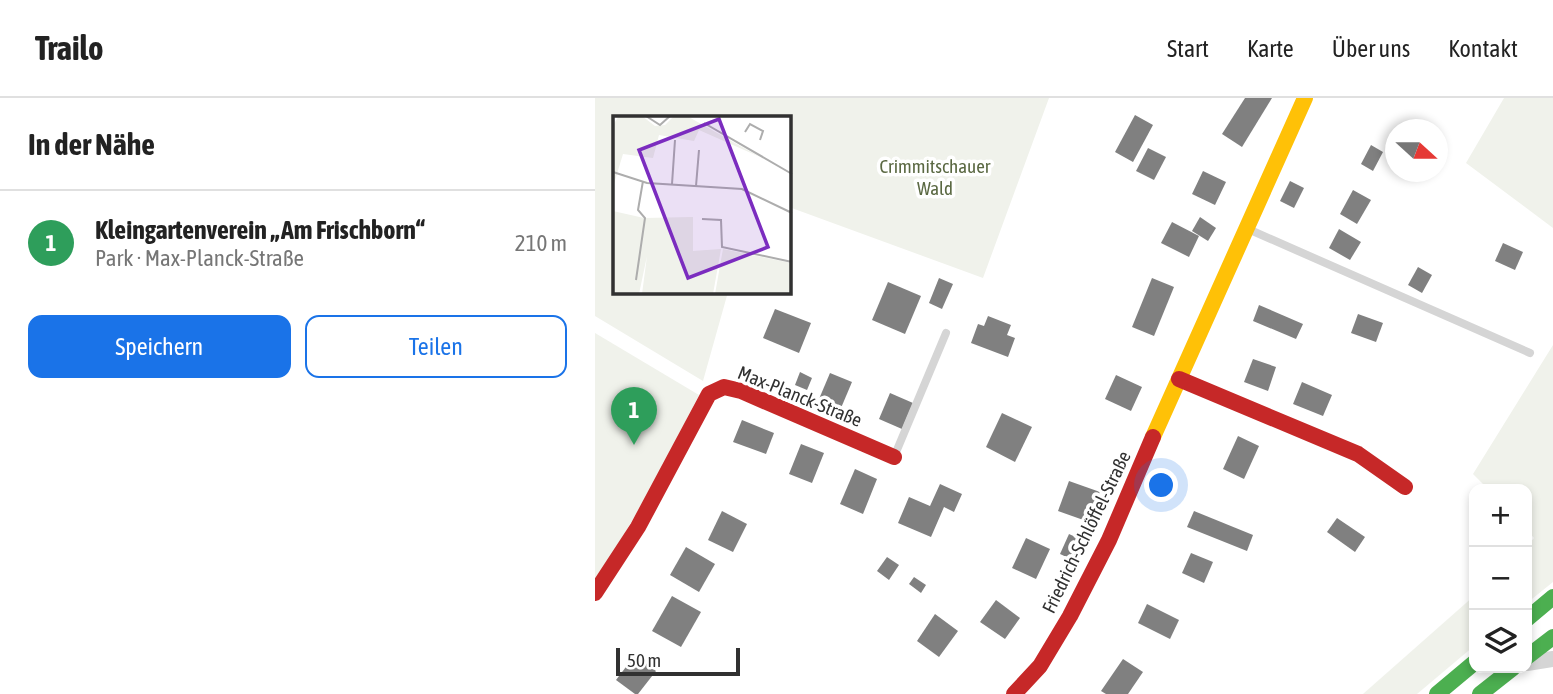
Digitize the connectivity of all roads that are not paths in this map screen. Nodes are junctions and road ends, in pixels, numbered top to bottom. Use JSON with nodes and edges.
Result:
{"nodes":[{"id":1,"x":1305,"y":98,"type":"edge"},
{"id":2,"x":1246,"y":228,"type":"junction"},
{"id":3,"x":946,"y":332,"type":"dead end"},
{"id":4,"x":1530,"y":354,"type":"dead end"},
{"id":5,"x":1179,"y":379,"type":"junction"},
{"id":6,"x":894,"y":457,"type":"joint"},
{"id":7,"x":1405,"y":487,"type":"dead end"},
{"id":8,"x":595,"y":593,"type":"edge"},
{"id":9,"x":1553,"y":597,"type":"edge"},
{"id":10,"x":1532,"y":615,"type":"edge"},
{"id":11,"x":1553,"y":636,"type":"edge"},
{"id":12,"x":1532,"y":653,"type":"edge"},
{"id":13,"x":1553,"y":659,"type":"edge"},
{"id":14,"x":1532,"y":662,"type":"edge"},
{"id":15,"x":1469,"y":667,"type":"edge"},
{"id":16,"x":1507,"y":673,"type":"edge"},
{"id":17,"x":1014,"y":694,"type":"edge"},
{"id":18,"x":1437,"y":694,"type":"edge"},
{"id":19,"x":1480,"y":694,"type":"edge"}],
"edges":[{"from":1,"to":2,"type":"street","name":"Friedrich-Schlöffel-Straße"},
{"from":2,"to":4,"type":"lane"},
{"from":2,"to":5,"type":"street","name":"Friedrich-Schlöffel-Straße"},
{"from":3,"to":6,"type":"lane"},
{"from":5,"to":7,"type":"street"},
{"from":5,"to":17,"type":"street","name":"Friedrich-Schlöffel-Straße"},
{"from":6,"to":8,"type":"street","name":"Max-Planck-Straße"},
{"from":9,"to":10,"type":"street"},
{"from":11,"to":12,"type":"street"},
{"from":13,"to":14,"type":"street"},
{"from":15,"to":18,"type":"street"},
{"from":16,"to":19,"type":"street"}]}
